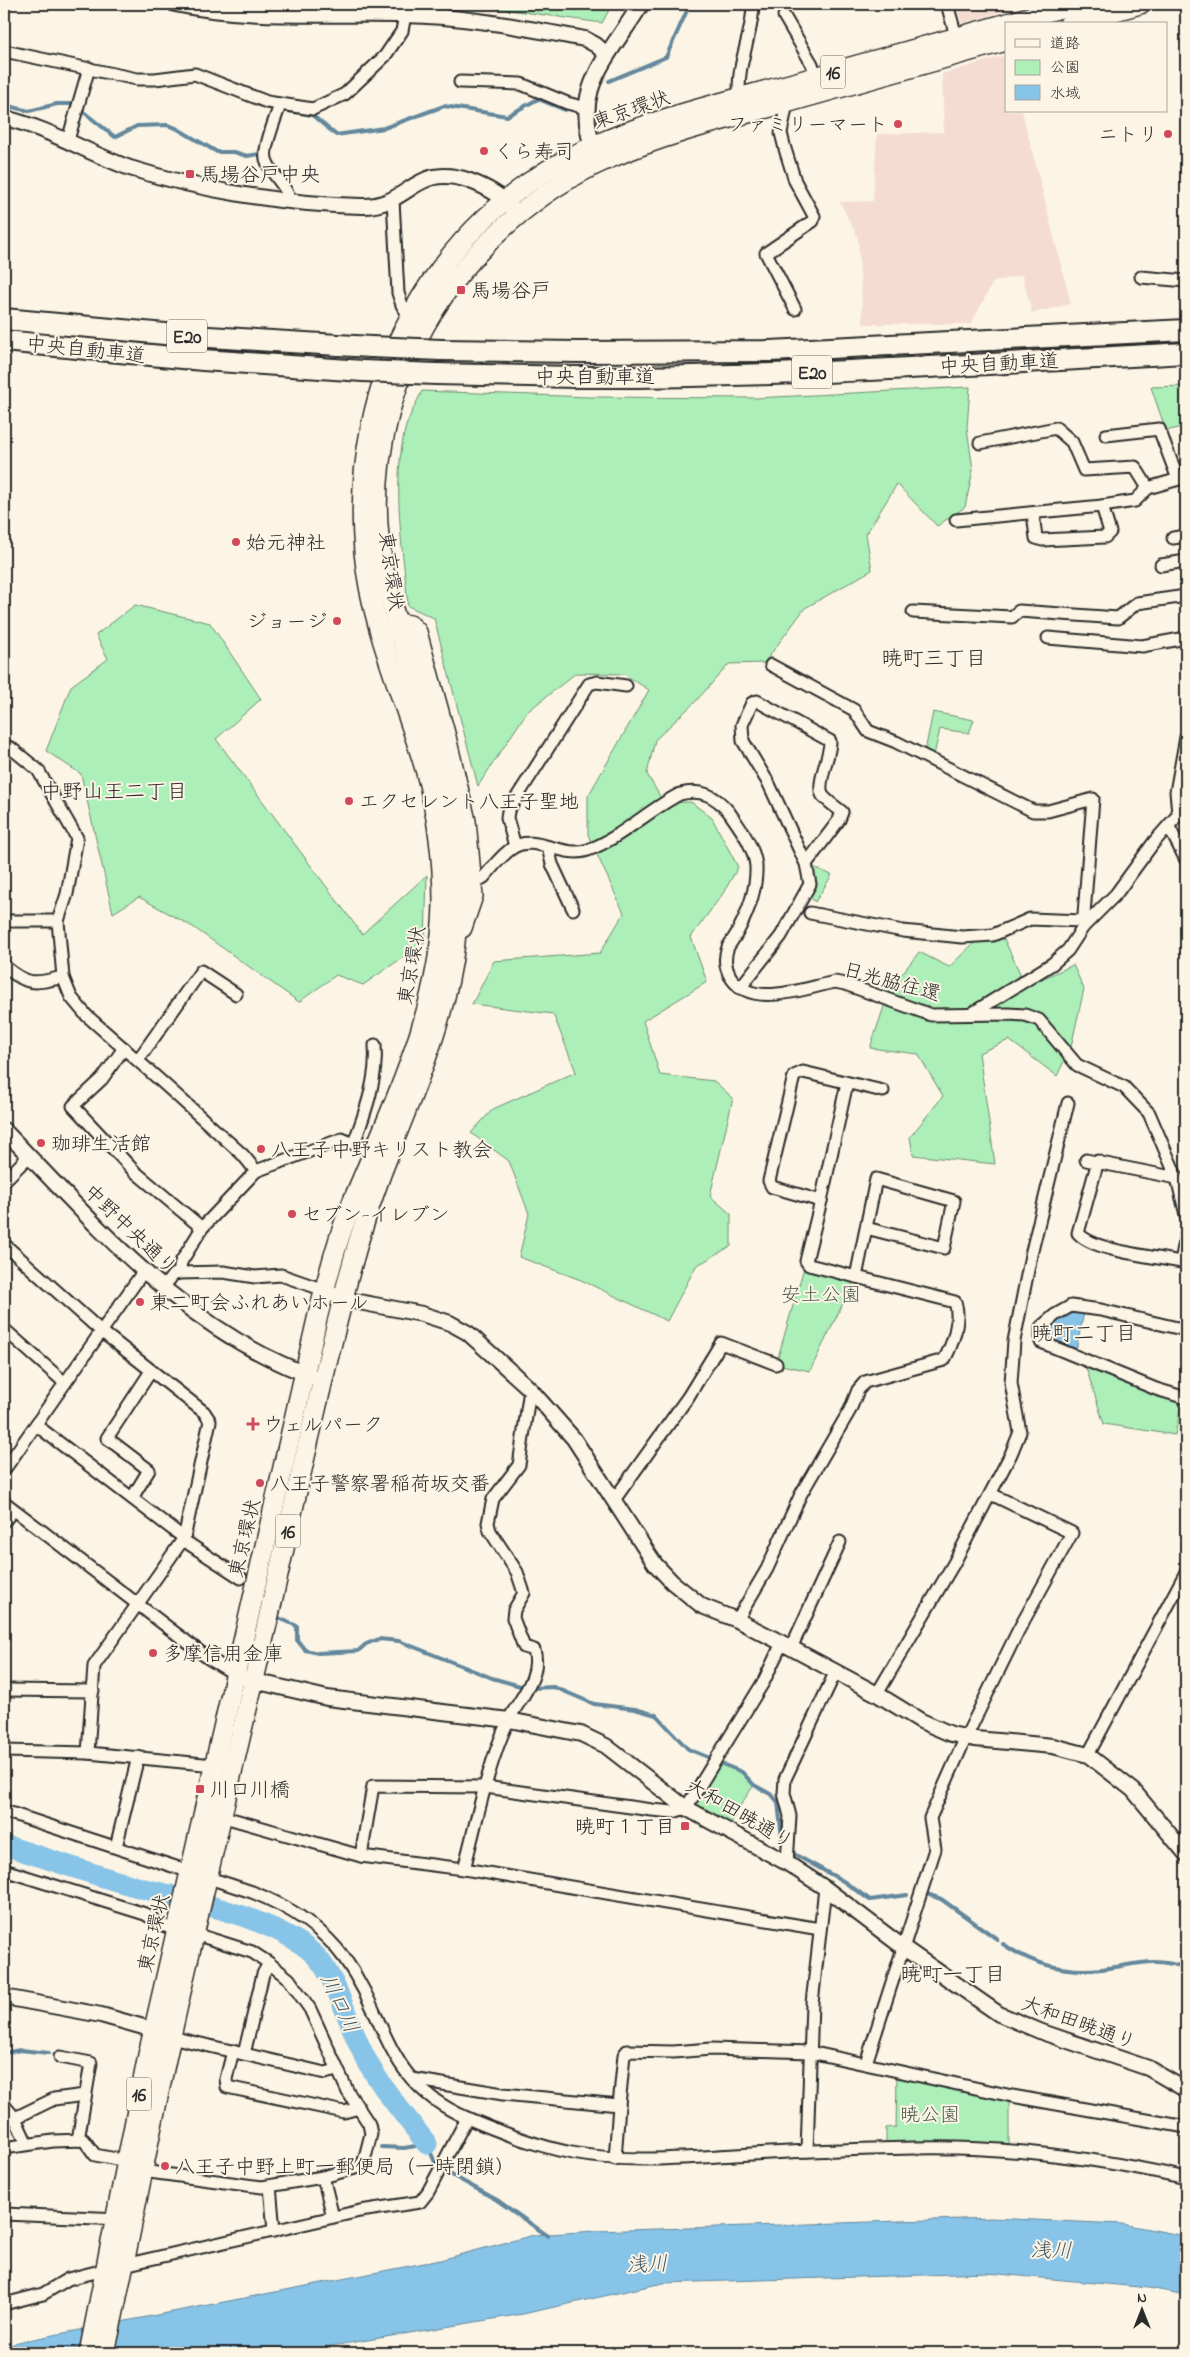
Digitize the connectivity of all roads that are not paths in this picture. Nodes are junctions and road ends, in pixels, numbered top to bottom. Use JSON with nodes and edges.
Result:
{"nodes":[{"id":1,"x":175,"y":4,"type":"edge"},
{"id":2,"x":641,"y":4,"type":"edge"},
{"id":3,"x":753,"y":4,"type":"edge"},
{"id":4,"x":947,"y":4,"type":"edge"},
{"id":5,"x":1075,"y":4,"type":"edge"},
{"id":6,"x":1140,"y":4,"type":"edge"},
{"id":7,"x":405,"y":15,"type":"junction"},
{"id":8,"x":784,"y":16,"type":"dead end"},
{"id":9,"x":1025,"y":22,"type":"edge"},
{"id":10,"x":1076,"y":22,"type":"edge"},
{"id":11,"x":1005,"y":29,"type":"edge"},
{"id":12,"x":1005,"y":41,"type":"edge"},
{"id":13,"x":958,"y":46,"type":"junction"},
{"id":14,"x":4,"y":51,"type":"edge"},
{"id":15,"x":607,"y":55,"type":"junction"},
{"id":16,"x":88,"y":68,"type":"junction"},
{"id":17,"x":816,"y":77,"type":"junction"},
{"id":18,"x":460,"y":82,"type":"dead end"},
{"id":19,"x":740,"y":98,"type":"junction"},
{"id":20,"x":787,"y":102,"type":"junction"},
{"id":21,"x":280,"y":105,"type":"junction"},
{"id":22,"x":586,"y":108,"type":"junction"},
{"id":23,"x":4,"y":118,"type":"edge"},
{"id":24,"x":68,"y":140,"type":"junction"},
{"id":25,"x":596,"y":154,"type":"junction"},
{"id":26,"x":290,"y":200,"type":"junction"},
{"id":27,"x":393,"y":200,"type":"junction"},
{"id":28,"x":506,"y":200,"type":"junction"},
{"id":29,"x":518,"y":216,"type":"junction"},
{"id":30,"x":1141,"y":276,"type":"dead end"},
{"id":31,"x":1186,"y":281,"type":"edge"},
{"id":32,"x":795,"y":309,"type":"dead end"},
{"id":33,"x":409,"y":316,"type":"junction"},
{"id":34,"x":4,"y":319,"type":"edge"},
{"id":35,"x":1186,"y":330,"type":"edge"},
{"id":36,"x":4,"y":341,"type":"edge"},
{"id":37,"x":1186,"y":352,"type":"edge"},
{"id":38,"x":1106,"y":435,"type":"dead end"},
{"id":39,"x":980,"y":443,"type":"dead end"},
{"id":40,"x":1182,"y":478,"type":"edge"},
{"id":41,"x":1148,"y":488,"type":"junction"},
{"id":42,"x":1102,"y":506,"type":"junction"},
{"id":43,"x":1033,"y":513,"type":"junction"},
{"id":44,"x":956,"y":520,"type":"dead end"},
{"id":45,"x":1186,"y":536,"type":"edge"},
{"id":46,"x":1173,"y":538,"type":"dead end"},
{"id":47,"x":1186,"y":540,"type":"edge"},
{"id":48,"x":1186,"y":561,"type":"edge"},
{"id":49,"x":1161,"y":565,"type":"dead end"},
{"id":50,"x":1186,"y":596,"type":"edge"},
{"id":51,"x":913,"y":612,"type":"dead end"},
{"id":52,"x":396,"y":623,"type":"junction"},
{"id":53,"x":1048,"y":638,"type":"dead end"},
{"id":54,"x":1186,"y":638,"type":"edge"},
{"id":55,"x":382,"y":640,"type":"junction"},
{"id":56,"x":402,"y":642,"type":"junction"},
{"id":57,"x":422,"y":657,"type":"junction"},
{"id":58,"x":770,"y":665,"type":"dead end"},
{"id":59,"x":626,"y":686,"type":"dead end"},
{"id":60,"x":1186,"y":737,"type":"edge"},
{"id":61,"x":4,"y":746,"type":"edge"},
{"id":62,"x":1182,"y":810,"type":"edge"},
{"id":63,"x":1169,"y":827,"type":"junction"},
{"id":64,"x":515,"y":846,"type":"junction"},
{"id":65,"x":548,"y":847,"type":"junction"},
{"id":66,"x":1186,"y":860,"type":"edge"},
{"id":67,"x":806,"y":864,"type":"junction"},
{"id":68,"x":471,"y":880,"type":"junction"},
{"id":69,"x":573,"y":909,"type":"dead end"},
{"id":70,"x":810,"y":913,"type":"dead end"},
{"id":71,"x":4,"y":921,"type":"edge"},
{"id":72,"x":58,"y":921,"type":"junction"},
{"id":73,"x":1083,"y":924,"type":"junction"},
{"id":74,"x":455,"y":945,"type":"junction"},
{"id":75,"x":4,"y":966,"type":"edge"},
{"id":76,"x":63,"y":977,"type":"junction"},
{"id":77,"x":740,"y":988,"type":"junction"},
{"id":78,"x":236,"y":994,"type":"dead end"},
{"id":79,"x":971,"y":1014,"type":"junction"},
{"id":80,"x":375,"y":1045,"type":"dead end"},
{"id":81,"x":124,"y":1048,"type":"junction"},
{"id":82,"x":138,"y":1060,"type":"junction"},
{"id":83,"x":847,"y":1083,"type":"junction"},
{"id":84,"x":883,"y":1091,"type":"dead end"},
{"id":85,"x":1068,"y":1103,"type":"dead end"},
{"id":86,"x":4,"y":1130,"type":"edge"},
{"id":87,"x":354,"y":1143,"type":"junction"},
{"id":88,"x":374,"y":1153,"type":"junction"},
{"id":89,"x":29,"y":1156,"type":"junction"},
{"id":90,"x":256,"y":1171,"type":"junction"},
{"id":91,"x":1177,"y":1178,"type":"junction"},
{"id":92,"x":4,"y":1182,"type":"edge"},
{"id":93,"x":821,"y":1202,"type":"junction"},
{"id":94,"x":1186,"y":1215,"type":"edge"},
{"id":95,"x":202,"y":1228,"type":"junction"},
{"id":96,"x":866,"y":1228,"type":"junction"},
{"id":97,"x":1186,"y":1235,"type":"edge"},
{"id":98,"x":4,"y":1244,"type":"edge"},
{"id":99,"x":1183,"y":1262,"type":"edge"},
{"id":100,"x":143,"y":1272,"type":"junction"},
{"id":101,"x":180,"y":1273,"type":"junction"},
{"id":102,"x":856,"y":1277,"type":"junction"},
{"id":103,"x":163,"y":1288,"type":"junction"},
{"id":104,"x":324,"y":1290,"type":"junction"},
{"id":105,"x":343,"y":1299,"type":"junction"},
{"id":106,"x":4,"y":1329,"type":"edge"},
{"id":107,"x":1186,"y":1330,"type":"edge"},
{"id":108,"x":101,"y":1331,"type":"junction"},
{"id":109,"x":776,"y":1364,"type":"dead end"},
{"id":110,"x":151,"y":1371,"type":"junction"},
{"id":111,"x":304,"y":1374,"type":"junction"},
{"id":112,"x":323,"y":1380,"type":"junction"},
{"id":113,"x":65,"y":1382,"type":"junction"},
{"id":114,"x":530,"y":1389,"type":"junction"},
{"id":115,"x":1186,"y":1398,"type":"edge"},
{"id":116,"x":36,"y":1425,"type":"junction"},
{"id":117,"x":4,"y":1470,"type":"edge"},
{"id":118,"x":991,"y":1494,"type":"junction"},
{"id":119,"x":132,"y":1498,"type":"junction"},
{"id":120,"x":614,"y":1500,"type":"junction"},
{"id":121,"x":4,"y":1502,"type":"edge"},
{"id":122,"x":13,"y":1510,"type":"junction"},
{"id":123,"x":4,"y":1521,"type":"edge"},
{"id":124,"x":184,"y":1539,"type":"junction"},
{"id":125,"x":840,"y":1542,"type":"dead end"},
{"id":126,"x":1186,"y":1572,"type":"edge"},
{"id":127,"x":241,"y":1578,"type":"dead end"},
{"id":128,"x":1182,"y":1590,"type":"edge"},
{"id":129,"x":137,"y":1604,"type":"junction"},
{"id":130,"x":737,"y":1620,"type":"junction"},
{"id":131,"x":786,"y":1646,"type":"junction"},
{"id":132,"x":836,"y":1671,"type":"junction"},
{"id":133,"x":236,"y":1674,"type":"junction"},
{"id":134,"x":253,"y":1682,"type":"junction"},
{"id":135,"x":4,"y":1690,"type":"edge"},
{"id":136,"x":92,"y":1691,"type":"junction"},
{"id":137,"x":877,"y":1694,"type":"junction"},
{"id":138,"x":508,"y":1720,"type":"junction"},
{"id":139,"x":966,"y":1737,"type":"junction"},
{"id":140,"x":4,"y":1751,"type":"edge"},
{"id":141,"x":88,"y":1753,"type":"junction"},
{"id":142,"x":1088,"y":1755,"type":"junction"},
{"id":143,"x":138,"y":1757,"type":"junction"},
{"id":144,"x":214,"y":1765,"type":"junction"},
{"id":145,"x":485,"y":1787,"type":"junction"},
{"id":146,"x":686,"y":1808,"type":"junction"},
{"id":147,"x":4,"y":1811,"type":"edge"},
{"id":148,"x":221,"y":1816,"type":"junction"},
{"id":149,"x":116,"y":1847,"type":"junction"},
{"id":150,"x":1186,"y":1854,"type":"edge"},
{"id":151,"x":788,"y":1855,"type":"junction"},
{"id":152,"x":361,"y":1856,"type":"junction"},
{"id":153,"x":464,"y":1869,"type":"junction"},
{"id":154,"x":4,"y":1870,"type":"edge"},
{"id":155,"x":198,"y":1876,"type":"junction"},
{"id":156,"x":825,"y":1888,"type":"junction"},
{"id":157,"x":187,"y":1927,"type":"junction"},
{"id":158,"x":820,"y":1929,"type":"junction"},
{"id":159,"x":904,"y":1948,"type":"junction"},
{"id":160,"x":269,"y":1963,"type":"junction"},
{"id":161,"x":4,"y":1997,"type":"edge"},
{"id":162,"x":154,"y":2028,"type":"junction"},
{"id":163,"x":171,"y":2037,"type":"junction"},
{"id":164,"x":810,"y":2052,"type":"junction"},
{"id":165,"x":238,"y":2053,"type":"junction"},
{"id":166,"x":60,"y":2057,"type":"dead end"},
{"id":167,"x":866,"y":2063,"type":"junction"},
{"id":168,"x":337,"y":2070,"type":"junction"},
{"id":169,"x":412,"y":2079,"type":"junction"},
{"id":170,"x":1186,"y":2090,"type":"edge"},
{"id":171,"x":85,"y":2095,"type":"junction"},
{"id":172,"x":4,"y":2105,"type":"edge"},
{"id":173,"x":619,"y":2105,"type":"junction"},
{"id":174,"x":359,"y":2108,"type":"junction"},
{"id":175,"x":15,"y":2118,"type":"junction"},
{"id":176,"x":466,"y":2119,"type":"junction"},
{"id":177,"x":1186,"y":2127,"type":"edge"},
{"id":178,"x":78,"y":2140,"type":"junction"},
{"id":179,"x":27,"y":2144,"type":"junction"},
{"id":180,"x":4,"y":2148,"type":"edge"},
{"id":181,"x":807,"y":2150,"type":"junction"},
{"id":182,"x":615,"y":2159,"type":"junction"},
{"id":183,"x":127,"y":2161,"type":"junction"},
{"id":184,"x":142,"y":2171,"type":"junction"},
{"id":185,"x":323,"y":2177,"type":"junction"},
{"id":186,"x":1186,"y":2178,"type":"edge"},
{"id":187,"x":270,"y":2186,"type":"junction"},
{"id":188,"x":4,"y":2214,"type":"edge"},
{"id":189,"x":333,"y":2217,"type":"junction"},
{"id":190,"x":116,"y":2220,"type":"junction"},
{"id":191,"x":274,"y":2231,"type":"junction"},
{"id":192,"x":114,"y":2274,"type":"junction"},
{"id":193,"x":4,"y":2304,"type":"edge"},
{"id":194,"x":89,"y":2353,"type":"edge"},
{"id":195,"x":105,"y":2353,"type":"edge"}],
"edges":[{"from":1,"to":7,"type":"street"},
{"from":2,"to":15,"type":"main road"},
{"from":3,"to":19,"type":"street"},
{"from":4,"to":13,"type":"street"},
{"from":5,"to":9,"type":"highway","name":"東京環状","number":"16"},
{"from":6,"to":10,"type":"highway"},
{"from":7,"to":15,"type":"street"},
{"from":7,"to":21,"type":"street"},
{"from":8,"to":17,"type":"street"},
{"from":11,"to":13,"type":"highway","name":"東京環状","number":"16"},
{"from":12,"to":13,"type":"highway","name":"東京環状","number":"16"},
{"from":13,"to":17,"type":"highway","name":"東京環状","number":"16"},
{"from":13,"to":20,"type":"highway","name":"東京環状","number":"16"},
{"from":14,"to":16,"type":"street"},
{"from":15,"to":22,"type":"main road"},
{"from":16,"to":21,"type":"street"},
{"from":16,"to":24,"type":"street"},
{"from":17,"to":19,"type":"highway","name":"東京環状","number":"16"},
{"from":18,"to":22,"type":"street"},
{"from":19,"to":25,"type":"highway","name":"東京環状","number":"16"},
{"from":20,"to":25,"type":"highway","name":"東京環状","number":"16"},
{"from":20,"to":32,"type":"street"},
{"from":21,"to":26,"type":"street"},
{"from":22,"to":25,"type":"main road"},
{"from":23,"to":24,"type":"street"},
{"from":24,"to":26,"type":"street"},
{"from":25,"to":28,"type":"highway","name":"東京環状","number":"16"},
{"from":25,"to":29,"type":"highway","name":"東京環状","number":"16"},
{"from":26,"to":27,"type":"street"},
{"from":27,"to":28,"type":"street"},
{"from":27,"to":33,"type":"street"},
{"from":28,"to":29,"type":"street"},
{"from":28,"to":33,"type":"highway","name":"東京環状","number":"16"},
{"from":29,"to":52,"type":"highway","name":"東京環状","number":"16"},
{"from":30,"to":31,"type":"street"},
{"from":33,"to":55,"type":"highway","name":"東京環状","number":"16"},
{"from":34,"to":35,"type":"highway","name":"中央自動車道","number":"E20","bridge":true},
{"from":36,"to":37,"type":"highway","name":"中央自動車道","number":"E20","bridge":true},
{"from":38,"to":40,"type":"street"},
{"from":39,"to":41,"type":"street"},
{"from":40,"to":41,"type":"street"},
{"from":41,"to":42,"type":"street"},
{"from":42,"to":43,"type":"street"},
{"from":42,"to":43,"type":"street"},
{"from":43,"to":44,"type":"street"},
{"from":45,"to":46,"type":"street"},
{"from":45,"to":47,"type":"street"},
{"from":48,"to":49,"type":"street"},
{"from":50,"to":51,"type":"street"},
{"from":52,"to":55,"type":"highway"},
{"from":52,"to":56,"type":"highway","name":"東京環状","number":"16"},
{"from":52,"to":57,"type":"highway"},
{"from":53,"to":54,"type":"street"},
{"from":55,"to":56,"type":"highway"},
{"from":55,"to":88,"type":"highway","name":"東京環状","number":"16"},
{"from":56,"to":57,"type":"highway"},
{"from":56,"to":74,"type":"highway","name":"東京環状","number":"16"},
{"from":57,"to":68,"type":"highway"},
{"from":58,"to":73,"type":"street"},
{"from":59,"to":64,"type":"street"},
{"from":60,"to":62,"type":"street"},
{"from":61,"to":72,"type":"street"},
{"from":62,"to":63,"type":"street"},
{"from":63,"to":66,"type":"street"},
{"from":63,"to":73,"type":"street"},
{"from":64,"to":65,"type":"street"},
{"from":64,"to":68,"type":"street"},
{"from":65,"to":69,"type":"street"},
{"from":65,"to":77,"type":"street"},
{"from":67,"to":67,"type":"street"},
{"from":67,"to":77,"type":"street"},
{"from":68,"to":74,"type":"highway"},
{"from":70,"to":73,"type":"street"},
{"from":71,"to":72,"type":"street"},
{"from":72,"to":76,"type":"street"},
{"from":73,"to":79,"type":"street"},
{"from":74,"to":105,"type":"highway","name":"東京環状","number":"16"},
{"from":75,"to":76,"type":"street"},
{"from":76,"to":81,"type":"street"},
{"from":77,"to":79,"type":"street","name":"日光脇往還"},
{"from":78,"to":82,"type":"street"},
{"from":79,"to":91,"type":"street","name":"日光脇往還"},
{"from":80,"to":87,"type":"street"},
{"from":81,"to":82,"type":"street"},
{"from":81,"to":95,"type":"street"},
{"from":82,"to":90,"type":"street"},
{"from":83,"to":84,"type":"street"},
{"from":83,"to":93,"type":"street"},
{"from":83,"to":93,"type":"street"},
{"from":85,"to":118,"type":"street"},
{"from":86,"to":89,"type":"street","name":"中野中央通り"},
{"from":87,"to":88,"type":"street"},
{"from":87,"to":90,"type":"street"},
{"from":88,"to":104,"type":"highway","name":"東京環状","number":"16"},
{"from":89,"to":92,"type":"street"},
{"from":89,"to":100,"type":"street","name":"中野中央通り"},
{"from":90,"to":95,"type":"street"},
{"from":91,"to":94,"type":"street"},
{"from":91,"to":99,"type":"street"},
{"from":93,"to":102,"type":"street"},
{"from":95,"to":101,"type":"street"},
{"from":96,"to":96,"type":"street"},
{"from":96,"to":102,"type":"street"},
{"from":97,"to":99,"type":"street"},
{"from":98,"to":108,"type":"street"},
{"from":100,"to":103,"type":"street","name":"中野中央通り"},
{"from":100,"to":108,"type":"street"},
{"from":101,"to":103,"type":"street"},
{"from":101,"to":104,"type":"street"},
{"from":102,"to":130,"type":"street"},
{"from":103,"to":111,"type":"street","name":"中野中央通り"},
{"from":104,"to":105,"type":"street"},
{"from":104,"to":111,"type":"highway","name":"東京環状","number":"16"},
{"from":105,"to":112,"type":"highway","name":"東京環状","number":"16"},
{"from":105,"to":114,"type":"street"},
{"from":106,"to":113,"type":"street"},
{"from":107,"to":115,"type":"street"},
{"from":108,"to":110,"type":"street"},
{"from":108,"to":113,"type":"street"},
{"from":109,"to":120,"type":"street"},
{"from":110,"to":119,"type":"street"},
{"from":110,"to":124,"type":"street"},
{"from":111,"to":112,"type":"street","name":"中野中央通り"},
{"from":111,"to":133,"type":"highway","name":"東京環状","number":"16"},
{"from":112,"to":134,"type":"highway","name":"東京環状","number":"16"},
{"from":113,"to":116,"type":"street"},
{"from":114,"to":120,"type":"street"},
{"from":114,"to":138,"type":"street"},
{"from":116,"to":117,"type":"street"},
{"from":116,"to":119,"type":"street"},
{"from":118,"to":137,"type":"street"},
{"from":118,"to":139,"type":"street"},
{"from":119,"to":124,"type":"street"},
{"from":120,"to":130,"type":"street"},
{"from":121,"to":122,"type":"street"},
{"from":122,"to":123,"type":"street"},
{"from":122,"to":129,"type":"street"},
{"from":124,"to":127,"type":"street"},
{"from":124,"to":129,"type":"street"},
{"from":125,"to":131,"type":"street"},
{"from":126,"to":128,"type":"street"},
{"from":128,"to":142,"type":"street"},
{"from":129,"to":133,"type":"street"},
{"from":129,"to":136,"type":"street"},
{"from":130,"to":131,"type":"street"},
{"from":131,"to":132,"type":"street"},
{"from":131,"to":146,"type":"street"},
{"from":132,"to":137,"type":"street"},
{"from":132,"to":151,"type":"street"},
{"from":133,"to":134,"type":"street","name":"大和田暁通り"},
{"from":133,"to":144,"type":"highway","name":"東京環状","number":"16"},
{"from":134,"to":138,"type":"street","name":"大和田暁通り"},
{"from":134,"to":148,"type":"highway","name":"東京環状","number":"16"},
{"from":135,"to":136,"type":"street"},
{"from":136,"to":141,"type":"street"},
{"from":137,"to":139,"type":"street"},
{"from":138,"to":145,"type":"street"},
{"from":138,"to":146,"type":"street","name":"大和田暁通り"},
{"from":139,"to":142,"type":"street"},
{"from":139,"to":159,"type":"street"},
{"from":140,"to":141,"type":"street"},
{"from":141,"to":143,"type":"street"},
{"from":142,"to":150,"type":"street"},
{"from":143,"to":144,"type":"street"},
{"from":143,"to":149,"type":"street"},
{"from":144,"to":155,"type":"highway","name":"東京環状","number":"16"},
{"from":145,"to":146,"type":"street"},
{"from":145,"to":152,"type":"street"},
{"from":145,"to":153,"type":"street"},
{"from":146,"to":151,"type":"street","name":"大和田暁通り"},
{"from":147,"to":149,"type":"street"},
{"from":148,"to":152,"type":"street"},
{"from":148,"to":155,"type":"highway","name":"東京環状","number":"16"},
{"from":149,"to":155,"type":"street"},
{"from":151,"to":156,"type":"street","name":"大和田暁通り"},
{"from":152,"to":153,"type":"street"},
{"from":153,"to":158,"type":"street"},
{"from":154,"to":157,"type":"street"},
{"from":155,"to":157,"type":"highway","name":"東京環状","number":"16"},
{"from":155,"to":169,"type":"street"},
{"from":156,"to":158,"type":"street"},
{"from":156,"to":159,"type":"street","name":"大和田暁通り"},
{"from":157,"to":160,"type":"street"},
{"from":157,"to":162,"type":"highway","name":"東京環状","number":"16"},
{"from":157,"to":163,"type":"highway","name":"東京環状","number":"16"},
{"from":158,"to":164,"type":"street"},
{"from":159,"to":167,"type":"street"},
{"from":159,"to":170,"type":"street","name":"大和田暁通り"},
{"from":160,"to":165,"type":"street"},
{"from":160,"to":168,"type":"street"},
{"from":161,"to":162,"type":"street"},
{"from":162,"to":163,"type":"street"},
{"from":162,"to":183,"type":"highway","name":"東京環状","number":"16"},
{"from":163,"to":165,"type":"street"},
{"from":163,"to":184,"type":"highway","name":"東京環状","number":"16"},
{"from":164,"to":167,"type":"street"},
{"from":164,"to":173,"type":"street"},
{"from":164,"to":181,"type":"street"},
{"from":165,"to":168,"type":"street"},
{"from":165,"to":174,"type":"street"},
{"from":166,"to":171,"type":"street"},
{"from":167,"to":177,"type":"street"},
{"from":168,"to":174,"type":"street"},
{"from":169,"to":173,"type":"street"},
{"from":169,"to":176,"type":"street"},
{"from":171,"to":175,"type":"street"},
{"from":171,"to":178,"type":"street"},
{"from":172,"to":175,"type":"street"},
{"from":173,"to":182,"type":"street"},
{"from":174,"to":185,"type":"street"},
{"from":175,"to":179,"type":"street"},
{"from":176,"to":182,"type":"street"},
{"from":176,"to":189,"type":"street"},
{"from":178,"to":179,"type":"street"},
{"from":178,"to":183,"type":"street"},
{"from":179,"to":180,"type":"street"},
{"from":181,"to":182,"type":"street"},
{"from":181,"to":186,"type":"street"},
{"from":183,"to":190,"type":"highway","name":"東京環状","number":"16"},
{"from":184,"to":187,"type":"street"},
{"from":184,"to":190,"type":"street"},
{"from":184,"to":192,"type":"highway","name":"東京環状","number":"16"},
{"from":185,"to":187,"type":"street"},
{"from":185,"to":189,"type":"street"},
{"from":187,"to":191,"type":"street"},
{"from":188,"to":190,"type":"street"},
{"from":189,"to":191,"type":"street"},
{"from":190,"to":192,"type":"highway","name":"東京環状","number":"16"},
{"from":191,"to":192,"type":"street"},
{"from":192,"to":193,"type":"street"},
{"from":192,"to":194,"type":"highway","name":"東京環状","number":"16"},
{"from":192,"to":195,"type":"highway","name":"東京環状","number":"16"}]}
